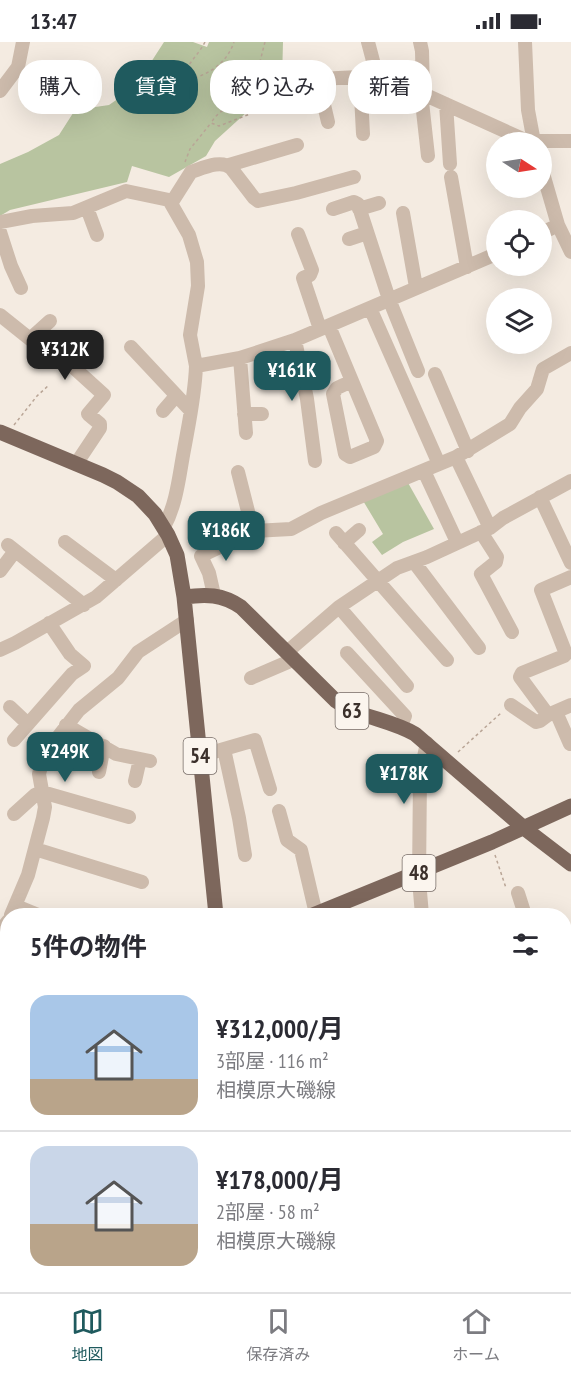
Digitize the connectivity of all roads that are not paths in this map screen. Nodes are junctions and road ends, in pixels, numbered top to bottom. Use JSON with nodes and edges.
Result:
{"nodes":[{"id":1,"x":24,"y":42,"type":"edge"},
{"id":2,"x":368,"y":42,"type":"edge"},
{"id":3,"x":525,"y":42,"type":"edge"},
{"id":4,"x":373,"y":60,"type":"edge"},
{"id":5,"x":0,"y":91,"type":"edge"},
{"id":6,"x":432,"y":98,"type":"edge"},
{"id":7,"x":446,"y":104,"type":"junction"},
{"id":8,"x":326,"y":114,"type":"edge"},
{"id":9,"x":362,"y":114,"type":"edge"},
{"id":10,"x":426,"y":114,"type":"edge"},
{"id":11,"x":328,"y":122,"type":"dead end"},
{"id":12,"x":507,"y":132,"type":"edge"},
{"id":13,"x":532,"y":132,"type":"edge"},
{"id":14,"x":363,"y":134,"type":"dead end"},
{"id":15,"x":571,"y":141,"type":"edge"},
{"id":16,"x":552,"y":142,"type":"edge"},
{"id":17,"x":297,"y":145,"type":"dead end"},
{"id":18,"x":428,"y":156,"type":"dead end"},
{"id":19,"x":283,"y":158,"type":"dead end"},
{"id":20,"x":234,"y":172,"type":"junction"},
{"id":21,"x":354,"y":177,"type":"dead end"},
{"id":22,"x":550,"y":198,"type":"edge"},
{"id":23,"x":172,"y":202,"type":"junction"},
{"id":24,"x":379,"y":203,"type":"dead end"},
{"id":25,"x":87,"y":208,"type":"junction"},
{"id":26,"x":333,"y":209,"type":"dead end"},
{"id":27,"x":359,"y":209,"type":"junction"},
{"id":28,"x":403,"y":213,"type":"dead end"},
{"id":29,"x":0,"y":222,"type":"edge"},
{"id":30,"x":558,"y":225,"type":"junction"},
{"id":31,"x":552,"y":228,"type":"edge"},
{"id":32,"x":0,"y":232,"type":"edge"},
{"id":33,"x":297,"y":234,"type":"dead end"},
{"id":34,"x":97,"y":235,"type":"dead end"},
{"id":35,"x":349,"y":238,"type":"dead end"},
{"id":36,"x":373,"y":238,"type":"junction"},
{"id":37,"x":571,"y":252,"type":"edge"},
{"id":38,"x":486,"y":258,"type":"edge"},
{"id":39,"x":467,"y":267,"type":"junction"},
{"id":40,"x":416,"y":287,"type":"junction"},
{"id":41,"x":21,"y":288,"type":"dead end"},
{"id":42,"x":389,"y":299,"type":"junction"},
{"id":43,"x":370,"y":308,"type":"junction"},
{"id":44,"x":0,"y":315,"type":"edge"},
{"id":45,"x":51,"y":321,"type":"dead end"},
{"id":46,"x":324,"y":328,"type":"junction"},
{"id":47,"x":30,"y":339,"type":"junction"},
{"id":48,"x":295,"y":340,"type":"junction"},
{"id":49,"x":131,"y":347,"type":"dead end"},
{"id":50,"x":571,"y":353,"type":"edge"},
{"id":51,"x":240,"y":358,"type":"junction"},
{"id":52,"x":196,"y":366,"type":"junction"},
{"id":53,"x":418,"y":371,"type":"dead end"},
{"id":54,"x":435,"y":374,"type":"dead end"},
{"id":55,"x":352,"y":381,"type":"junction"},
{"id":56,"x":176,"y":396,"type":"junction"},
{"id":57,"x":163,"y":411,"type":"dead end"},
{"id":58,"x":191,"y":411,"type":"junction"},
{"id":59,"x":244,"y":414,"type":"junction"},
{"id":60,"x":262,"y":414,"type":"dead end"},
{"id":61,"x":6,"y":430,"type":"edge"},
{"id":62,"x":246,"y":433,"type":"dead end"},
{"id":63,"x":462,"y":454,"type":"junction"},
{"id":64,"x":315,"y":461,"type":"dead end"},
{"id":65,"x":76,"y":464,"type":"junction"},
{"id":66,"x":439,"y":464,"type":"junction"},
{"id":67,"x":424,"y":471,"type":"junction"},
{"id":68,"x":238,"y":472,"type":"dead end"},
{"id":69,"x":571,"y":481,"type":"edge"},
{"id":70,"x":540,"y":497,"type":"junction"},
{"id":71,"x":360,"y":530,"type":"dead end"},
{"id":72,"x":486,"y":530,"type":"junction"},
{"id":73,"x":166,"y":531,"type":"junction"},
{"id":74,"x":253,"y":531,"type":"junction"},
{"id":75,"x":65,"y":542,"type":"dead end"},
{"id":76,"x":457,"y":542,"type":"junction"},
{"id":77,"x":568,"y":543,"type":"edge"},
{"id":78,"x":414,"y":562,"type":"junction"},
{"id":79,"x":571,"y":563,"type":"edge"},
{"id":80,"x":0,"y":571,"type":"edge"},
{"id":81,"x":571,"y":577,"type":"edge"},
{"id":82,"x":116,"y":580,"type":"junction"},
{"id":83,"x":378,"y":581,"type":"junction"},
{"id":84,"x":214,"y":595,"type":"junction"},
{"id":85,"x":184,"y":597,"type":"junction"},
{"id":86,"x":84,"y":605,"type":"junction"},
{"id":87,"x":339,"y":607,"type":"junction"},
{"id":88,"x":187,"y":620,"type":"junction"},
{"id":89,"x":49,"y":623,"type":"junction"},
{"id":90,"x":507,"y":630,"type":"dead end"},
{"id":91,"x":472,"y":644,"type":"dead end"},
{"id":92,"x":0,"y":650,"type":"edge"},
{"id":93,"x":347,"y":653,"type":"dead end"},
{"id":94,"x":290,"y":655,"type":"junction"},
{"id":95,"x":447,"y":660,"type":"dead end"},
{"id":96,"x":251,"y":678,"type":"dead end"},
{"id":97,"x":407,"y":686,"type":"dead end"},
{"id":98,"x":511,"y":705,"type":"road end"},
{"id":99,"x":571,"y":705,"type":"edge"},
{"id":100,"x":10,"y":707,"type":"dead end"},
{"id":101,"x":552,"y":713,"type":"junction"},
{"id":102,"x":28,"y":724,"type":"junction"},
{"id":103,"x":66,"y":725,"type":"junction"},
{"id":104,"x":401,"y":726,"type":"junction"},
{"id":105,"x":14,"y":740,"type":"dead end"},
{"id":106,"x":427,"y":743,"type":"junction"},
{"id":107,"x":570,"y":744,"type":"edge"},
{"id":108,"x":104,"y":746,"type":"junction"},
{"id":109,"x":224,"y":749,"type":"junction"},
{"id":110,"x":200,"y":756,"type":"junction"},
{"id":111,"x":99,"y":772,"type":"dead end"},
{"id":112,"x":405,"y":775,"type":"dead end"},
{"id":113,"x":420,"y":775,"type":"junction"},
{"id":114,"x":135,"y":781,"type":"dead end"},
{"id":115,"x":270,"y":789,"type":"dead end"},
{"id":116,"x":42,"y":792,"type":"junction"},
{"id":117,"x":571,"y":806,"type":"edge"},
{"id":118,"x":279,"y":812,"type":"dead end"},
{"id":119,"x":14,"y":814,"type":"dead end"},
{"id":120,"x":129,"y":817,"type":"dead end"},
{"id":121,"x":525,"y":828,"type":"junction"},
{"id":122,"x":35,"y":849,"type":"junction"},
{"id":123,"x":244,"y":855,"type":"dead end"},
{"id":124,"x":571,"y":864,"type":"edge"},
{"id":125,"x":419,"y":873,"type":"junction"},
{"id":126,"x":142,"y":882,"type":"dead end"},
{"id":127,"x":518,"y":893,"type":"road end"},
{"id":128,"x":15,"y":908,"type":"edge"},
{"id":129,"x":215,"y":908,"type":"edge"},
{"id":130,"x":313,"y":908,"type":"edge"},
{"id":131,"x":329,"y":908,"type":"edge"},
{"id":132,"x":422,"y":908,"type":"edge"},
{"id":133,"x":523,"y":908,"type":"edge"}],
"edges":[{"from":1,"to":5,"type":"street"},
{"from":2,"to":4,"type":"street"},
{"from":3,"to":13,"type":"street"},
{"from":6,"to":7,"type":"street"},
{"from":7,"to":12,"type":"street"},
{"from":7,"to":39,"type":"street"},
{"from":8,"to":11,"type":"street"},
{"from":9,"to":14,"type":"street"},
{"from":10,"to":18,"type":"street"},
{"from":15,"to":16,"type":"street"},
{"from":17,"to":20,"type":"street"},
{"from":19,"to":20,"type":"street"},
{"from":20,"to":21,"type":"street"},
{"from":20,"to":23,"type":"street"},
{"from":22,"to":30,"type":"street"},
{"from":23,"to":25,"type":"street"},
{"from":23,"to":52,"type":"street"},
{"from":24,"to":27,"type":"street"},
{"from":25,"to":29,"type":"street"},
{"from":25,"to":34,"type":"street"},
{"from":26,"to":27,"type":"street"},
{"from":27,"to":36,"type":"street"},
{"from":28,"to":40,"type":"street"},
{"from":30,"to":31,"type":"street"},
{"from":30,"to":37,"type":"street"},
{"from":32,"to":41,"type":"street"},
{"from":33,"to":46,"type":"street"},
{"from":35,"to":36,"type":"street"},
{"from":36,"to":42,"type":"street"},
{"from":38,"to":39,"type":"street"},
{"from":39,"to":40,"type":"street"},
{"from":40,"to":42,"type":"street"},
{"from":42,"to":43,"type":"street"},
{"from":42,"to":53,"type":"street"},
{"from":43,"to":46,"type":"street"},
{"from":43,"to":66,"type":"street"},
{"from":44,"to":47,"type":"street"},
{"from":45,"to":47,"type":"street"},
{"from":46,"to":48,"type":"street"},
{"from":46,"to":55,"type":"street"},
{"from":47,"to":65,"type":"street"},
{"from":48,"to":51,"type":"street"},
{"from":48,"to":64,"type":"street"},
{"from":49,"to":56,"type":"street"},
{"from":50,"to":63,"type":"street"},
{"from":51,"to":52,"type":"street"},
{"from":51,"to":59,"type":"street"},
{"from":52,"to":58,"type":"street"},
{"from":54,"to":63,"type":"street"},
{"from":55,"to":55,"type":"street"},
{"from":56,"to":57,"type":"street"},
{"from":56,"to":58,"type":"street"},
{"from":58,"to":73,"type":"street"},
{"from":59,"to":60,"type":"street"},
{"from":59,"to":62,"type":"street"},
{"from":61,"to":65,"type":"main road"},
{"from":63,"to":66,"type":"street"},
{"from":63,"to":72,"type":"street"},
{"from":65,"to":73,"type":"main road"},
{"from":66,"to":67,"type":"street"},
{"from":67,"to":74,"type":"street"},
{"from":67,"to":76,"type":"street"},
{"from":68,"to":74,"type":"street"},
{"from":69,"to":70,"type":"street"},
{"from":70,"to":72,"type":"street"},
{"from":70,"to":77,"type":"street"},
{"from":71,"to":83,"type":"street"},
{"from":72,"to":76,"type":"street"},
{"from":72,"to":90,"type":"street"},
{"from":73,"to":82,"type":"street"},
{"from":73,"to":85,"type":"main road"},
{"from":74,"to":84,"type":"street"},
{"from":75,"to":82,"type":"street"},
{"from":76,"to":78,"type":"street"},
{"from":77,"to":79,"type":"street"},
{"from":78,"to":83,"type":"street"},
{"from":78,"to":91,"type":"street"},
{"from":80,"to":86,"type":"street"},
{"from":81,"to":101,"type":"street"},
{"from":82,"to":86,"type":"street"},
{"from":83,"to":87,"type":"street"},
{"from":83,"to":95,"type":"street"},
{"from":84,"to":85,"type":"main road","number":"63"},
{"from":84,"to":94,"type":"main road","number":"63"},
{"from":85,"to":88,"type":"main road","number":"54"},
{"from":86,"to":89,"type":"street"},
{"from":87,"to":94,"type":"street"},
{"from":87,"to":97,"type":"street"},
{"from":88,"to":103,"type":"street"},
{"from":88,"to":110,"type":"main road","number":"54"},
{"from":89,"to":92,"type":"street"},
{"from":89,"to":102,"type":"street"},
{"from":93,"to":104,"type":"street"},
{"from":94,"to":96,"type":"street"},
{"from":94,"to":104,"type":"main road","number":"63"},
{"from":98,"to":101,"type":"street"},
{"from":99,"to":101,"type":"street"},
{"from":100,"to":102,"type":"street"},
{"from":101,"to":107,"type":"street"},
{"from":102,"to":105,"type":"street"},
{"from":103,"to":108,"type":"street"},
{"from":103,"to":116,"type":"street"},
{"from":104,"to":106,"type":"main road","number":"63"},
{"from":106,"to":113,"type":"street"},
{"from":106,"to":121,"type":"main road","number":"63"},
{"from":108,"to":111,"type":"street"},
{"from":108,"to":114,"type":"street"},
{"from":109,"to":110,"type":"street"},
{"from":109,"to":115,"type":"street"},
{"from":109,"to":123,"type":"street"},
{"from":110,"to":129,"type":"main road","number":"54"},
{"from":112,"to":113,"type":"street"},
{"from":113,"to":125,"type":"street"},
{"from":116,"to":119,"type":"street"},
{"from":116,"to":120,"type":"street"},
{"from":116,"to":122,"type":"street"},
{"from":117,"to":121,"type":"main road","number":"48"},
{"from":118,"to":130,"type":"street"},
{"from":121,"to":124,"type":"main road","number":"63"},
{"from":121,"to":125,"type":"main road","number":"48"},
{"from":122,"to":126,"type":"street"},
{"from":122,"to":128,"type":"street"},
{"from":125,"to":131,"type":"main road","number":"48"},
{"from":125,"to":132,"type":"street"},
{"from":127,"to":133,"type":"street"}]}
